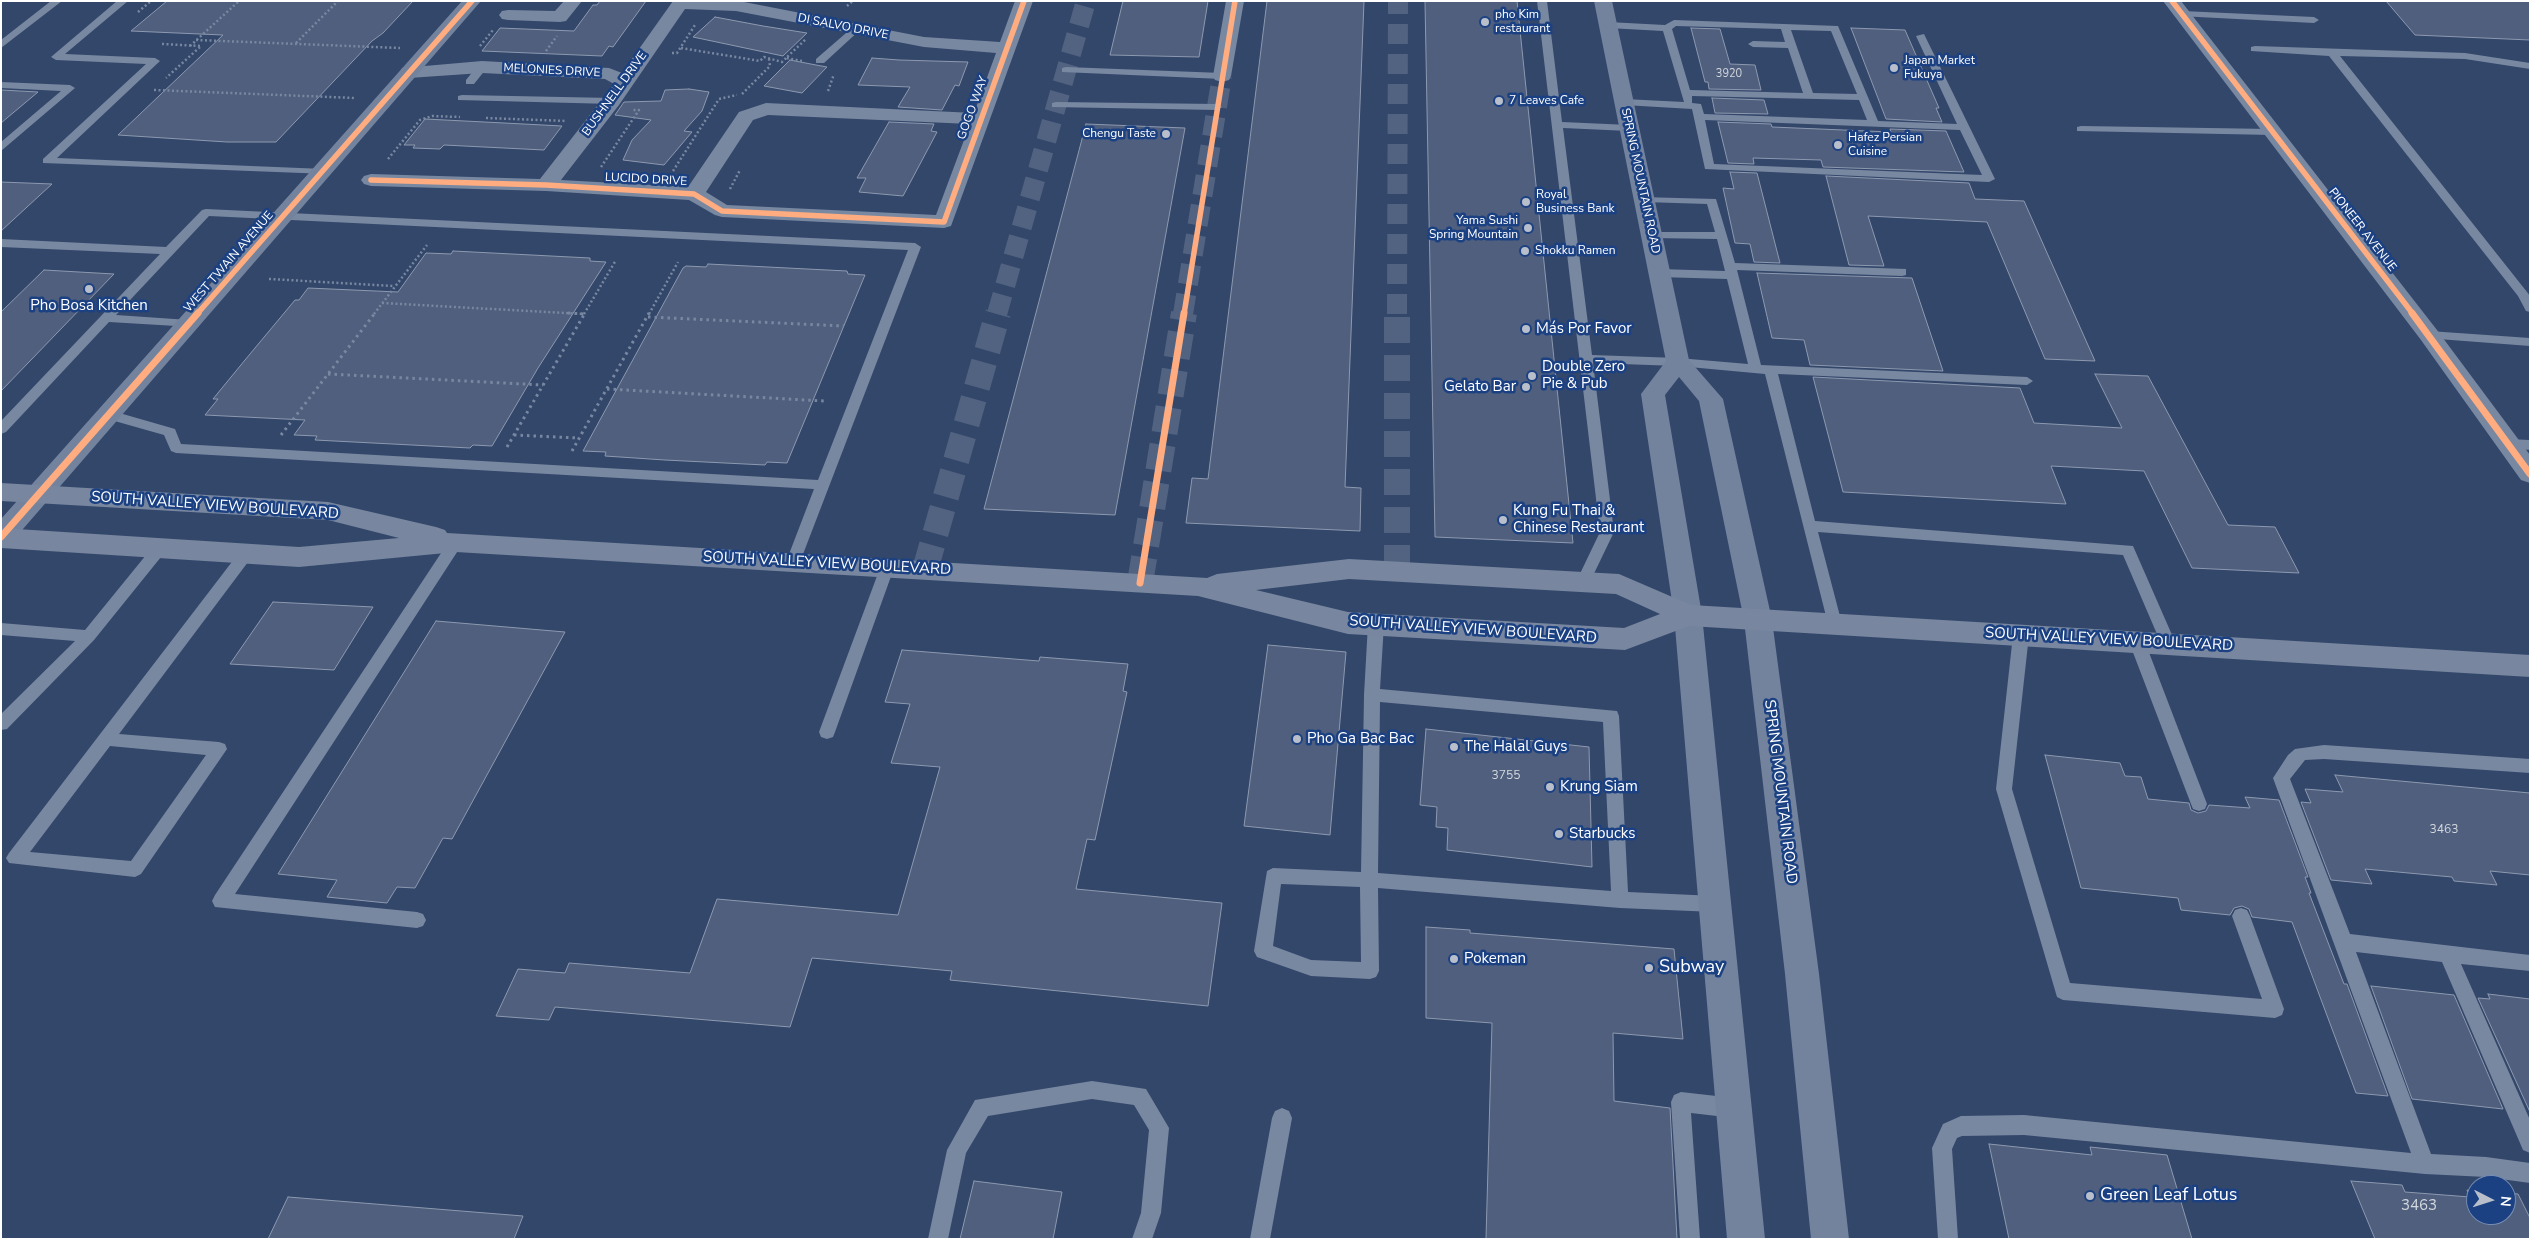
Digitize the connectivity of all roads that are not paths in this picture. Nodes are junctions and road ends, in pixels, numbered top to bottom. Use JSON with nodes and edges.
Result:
{"nodes":[{"id":1,"x":57,"y":1,"type":"edge"},
{"id":2,"x":123,"y":1,"type":"edge"},
{"id":3,"x":472,"y":1,"type":"edge"},
{"id":4,"x":573,"y":1,"type":"edge"},
{"id":5,"x":1024,"y":1,"type":"edge"},
{"id":6,"x":1234,"y":1,"type":"edge"},
{"id":7,"x":1542,"y":1,"type":"edge"},
{"id":8,"x":1603,"y":1,"type":"edge"},
{"id":9,"x":681,"y":2,"type":"edge"},
{"id":10,"x":822,"y":2,"type":"edge"},
{"id":11,"x":2177,"y":8,"type":"edge"},
{"id":12,"x":508,"y":15,"type":"dead end"},
{"id":13,"x":2314,"y":20,"type":"dead end"},
{"id":14,"x":1608,"y":25,"type":"junction"},
{"id":15,"x":808,"y":26,"type":"junction"},
{"id":16,"x":1785,"y":26,"type":"junction"},
{"id":17,"x":1667,"y":28,"type":"junction"},
{"id":18,"x":856,"y":29,"type":"junction"},
{"id":19,"x":1921,"y":36,"type":"dead end"},
{"id":20,"x":1753,"y":44,"type":"dead end"},
{"id":21,"x":1,"y":45,"type":"edge"},
{"id":22,"x":1792,"y":45,"type":"junction"},
{"id":23,"x":1007,"y":48,"type":"junction"},
{"id":24,"x":2255,"y":49,"type":"dead end"},
{"id":25,"x":2332,"y":53,"type":"junction"},
{"id":26,"x":820,"y":61,"type":"dead end"},
{"id":27,"x":2530,"y":66,"type":"edge"},
{"id":28,"x":482,"y":67,"type":"junction"},
{"id":29,"x":1066,"y":70,"type":"dead end"},
{"id":30,"x":409,"y":72,"type":"junction"},
{"id":31,"x":1222,"y":76,"type":"joint"},
{"id":32,"x":625,"y":82,"type":"junction"},
{"id":33,"x":1,"y":85,"type":"edge"},
{"id":34,"x":466,"y":90,"type":"junction"},
{"id":35,"x":1685,"y":92,"type":"junction"},
{"id":36,"x":1808,"y":96,"type":"junction"},
{"id":37,"x":1863,"y":97,"type":"junction"},
{"id":38,"x":612,"y":101,"type":"junction"},
{"id":39,"x":1624,"y":102,"type":"junction"},
{"id":40,"x":1056,"y":105,"type":"dead end"},
{"id":41,"x":1689,"y":105,"type":"junction"},
{"id":42,"x":1217,"y":107,"type":"dead end"},
{"id":43,"x":1699,"y":117,"type":"junction"},
{"id":44,"x":981,"y":119,"type":"junction"},
{"id":45,"x":1874,"y":124,"type":"junction"},
{"id":46,"x":1558,"y":125,"type":"junction"},
{"id":47,"x":1964,"y":127,"type":"junction"},
{"id":48,"x":1630,"y":128,"type":"junction"},
{"id":49,"x":2081,"y":129,"type":"dead end"},
{"id":50,"x":2272,"y":132,"type":"junction"},
{"id":51,"x":1,"y":148,"type":"edge"},
{"id":52,"x":324,"y":172,"type":"junction"},
{"id":53,"x":372,"y":180,"type":"road end"},
{"id":54,"x":546,"y":185,"type":"junction"},
{"id":55,"x":694,"y":194,"type":"junction"},
{"id":56,"x":1644,"y":199,"type":"junction"},
{"id":57,"x":284,"y":216,"type":"junction"},
{"id":58,"x":944,"y":222,"type":"joint"},
{"id":59,"x":1651,"y":235,"type":"junction"},
{"id":60,"x":1722,"y":236,"type":"junction"},
{"id":61,"x":1,"y":243,"type":"edge"},
{"id":62,"x":170,"y":251,"type":"junction"},
{"id":63,"x":1731,"y":271,"type":"junction"},
{"id":64,"x":1902,"y":272,"type":"dead end"},
{"id":65,"x":1659,"y":273,"type":"junction"},
{"id":66,"x":2530,"y":308,"type":"edge"},
{"id":67,"x":106,"y":318,"type":"junction"},
{"id":68,"x":189,"y":324,"type":"junction"},
{"id":69,"x":2429,"y":335,"type":"junction"},
{"id":70,"x":2530,"y":342,"type":"edge"},
{"id":71,"x":1586,"y":359,"type":"junction"},
{"id":72,"x":1678,"y":362,"type":"junction"},
{"id":73,"x":1756,"y":368,"type":"junction"},
{"id":74,"x":1770,"y":369,"type":"junction"},
{"id":75,"x":2027,"y":380,"type":"dead end"},
{"id":76,"x":109,"y":415,"type":"junction"},
{"id":77,"x":1,"y":429,"type":"edge"},
{"id":78,"x":2507,"y":444,"type":"junction"},
{"id":79,"x":2530,"y":445,"type":"edge"},
{"id":80,"x":2530,"y":474,"type":"edge"},
{"id":81,"x":823,"y":485,"type":"junction"},
{"id":82,"x":1,"y":492,"type":"edge"},
{"id":83,"x":38,"y":494,"type":"junction"},
{"id":84,"x":1809,"y":526,"type":"junction"},
{"id":85,"x":1,"y":538,"type":"edge"},
{"id":86,"x":456,"y":542,"type":"junction"},
{"id":87,"x":160,"y":548,"type":"junction"},
{"id":88,"x":246,"y":554,"type":"junction"},
{"id":89,"x":793,"y":562,"type":"junction"},
{"id":90,"x":887,"y":568,"type":"junction"},
{"id":91,"x":1583,"y":582,"type":"junction"},
{"id":92,"x":1198,"y":586,"type":"junction"},
{"id":93,"x":1688,"y":615,"type":"junction"},
{"id":94,"x":1758,"y":620,"type":"junction"},
{"id":95,"x":1376,"y":624,"type":"junction"},
{"id":96,"x":1834,"y":624,"type":"junction"},
{"id":97,"x":1,"y":629,"type":"edge"},
{"id":98,"x":2021,"y":635,"type":"junction"},
{"id":99,"x":89,"y":636,"type":"junction"},
{"id":100,"x":2137,"y":642,"type":"junction"},
{"id":101,"x":2168,"y":644,"type":"junction"},
{"id":102,"x":2530,"y":666,"type":"edge"},
{"id":103,"x":1372,"y":695,"type":"junction"},
{"id":104,"x":1,"y":724,"type":"edge"},
{"id":105,"x":827,"y":732,"type":"dead end"},
{"id":106,"x":106,"y":738,"type":"junction"},
{"id":107,"x":2530,"y":766,"type":"edge"},
{"id":108,"x":2199,"y":804,"type":"dead end"},
{"id":109,"x":1369,"y":880,"type":"junction"},
{"id":110,"x":1620,"y":900,"type":"junction"},
{"id":111,"x":1715,"y":904,"type":"junction"},
{"id":112,"x":2241,"y":916,"type":"dead end"},
{"id":113,"x":417,"y":920,"type":"dead end"},
{"id":114,"x":2344,"y":942,"type":"junction"},
{"id":115,"x":2448,"y":954,"type":"junction"},
{"id":116,"x":2530,"y":963,"type":"edge"},
{"id":117,"x":1734,"y":1108,"type":"junction"},
{"id":118,"x":1282,"y":1118,"type":"dead end"},
{"id":119,"x":2530,"y":1143,"type":"edge"},
{"id":120,"x":2425,"y":1164,"type":"junction"},
{"id":121,"x":2530,"y":1174,"type":"edge"},
{"id":122,"x":938,"y":1239,"type":"edge"},
{"id":123,"x":1142,"y":1239,"type":"edge"},
{"id":124,"x":1260,"y":1239,"type":"edge"},
{"id":125,"x":1690,"y":1239,"type":"edge"},
{"id":126,"x":1746,"y":1239,"type":"edge"},
{"id":127,"x":1830,"y":1239,"type":"edge"},
{"id":128,"x":1948,"y":1239,"type":"edge"}],
"edges":[{"from":1,"to":21,"type":"lane"},
{"from":2,"to":52,"type":"lane"},
{"from":3,"to":30,"type":"main road","name":"WEST TWAIN AVENUE"},
{"from":4,"to":12,"type":"street"},
{"from":5,"to":23,"type":"street","name":"GOGO WAY"},
{"from":6,"to":31,"type":"street"},
{"from":7,"to":46,"type":"lane"},
{"from":8,"to":14,"type":"main road","name":"SPRING MOUNTAIN ROAD"},
{"from":9,"to":15,"type":"street","name":"DI SALVO DRIVE"},
{"from":9,"to":32,"type":"street","name":"BUSHNELL DRIVE"},
{"from":10,"to":15,"type":"street"},
{"from":11,"to":13,"type":"lane"},
{"from":11,"to":50,"type":"street","name":"PIONEER AVENUE"},
{"from":14,"to":17,"type":"lane"},
{"from":14,"to":39,"type":"main road","name":"SPRING MOUNTAIN ROAD"},
{"from":15,"to":18,"type":"street","name":"DI SALVO DRIVE"},
{"from":16,"to":17,"type":"lane"},
{"from":16,"to":22,"type":"lane"},
{"from":16,"to":37,"type":"lane"},
{"from":17,"to":35,"type":"lane"},
{"from":18,"to":23,"type":"street","name":"DI SALVO DRIVE"},
{"from":18,"to":26,"type":"lane"},
{"from":19,"to":47,"type":"lane"},
{"from":20,"to":22,"type":"lane"},
{"from":22,"to":36,"type":"lane"},
{"from":23,"to":44,"type":"street","name":"GOGO WAY"},
{"from":24,"to":25,"type":"lane"},
{"from":25,"to":27,"type":"lane"},
{"from":25,"to":66,"type":"lane"},
{"from":28,"to":30,"type":"street","name":"MELONIES DRIVE"},
{"from":28,"to":32,"type":"street","name":"MELONIES DRIVE"},
{"from":28,"to":34,"type":"lane"},
{"from":29,"to":31,"type":"lane"},
{"from":30,"to":34,"type":"street","name":"MELONIES DRIVE"},
{"from":30,"to":52,"type":"main road","name":"WEST TWAIN AVENUE"},
{"from":32,"to":34,"type":"street","name":"MELONIES DRIVE"},
{"from":32,"to":38,"type":"street","name":"BUSHNELL DRIVE"},
{"from":33,"to":51,"type":"lane"},
{"from":34,"to":38,"type":"lane"},
{"from":35,"to":36,"type":"lane"},
{"from":35,"to":41,"type":"lane"},
{"from":36,"to":37,"type":"lane"},
{"from":37,"to":45,"type":"lane"},
{"from":38,"to":54,"type":"street","name":"BUSHNELL DRIVE"},
{"from":39,"to":41,"type":"lane"},
{"from":39,"to":48,"type":"main road","name":"SPRING MOUNTAIN ROAD"},
{"from":40,"to":42,"type":"lane"},
{"from":41,"to":43,"type":"lane"},
{"from":43,"to":45,"type":"lane"},
{"from":43,"to":47,"type":"lane"},
{"from":44,"to":55,"type":"street"},
{"from":44,"to":58,"type":"street","name":"GOGO WAY"},
{"from":45,"to":47,"type":"lane"},
{"from":46,"to":48,"type":"lane"},
{"from":46,"to":71,"type":"lane"},
{"from":48,"to":56,"type":"main road","name":"SPRING MOUNTAIN ROAD"},
{"from":49,"to":50,"type":"lane"},
{"from":50,"to":69,"type":"street","name":"PIONEER AVENUE"},
{"from":52,"to":57,"type":"main road","name":"WEST TWAIN AVENUE"},
{"from":53,"to":54,"type":"street","name":"LUCIDO DRIVE"},
{"from":54,"to":55,"type":"street","name":"LUCIDO DRIVE"},
{"from":55,"to":58,"type":"street","name":"LUCIDO DRIVE"},
{"from":56,"to":59,"type":"main road","name":"SPRING MOUNTAIN ROAD"},
{"from":56,"to":60,"type":"lane"},
{"from":57,"to":62,"type":"lane"},
{"from":57,"to":68,"type":"main road","name":"WEST TWAIN AVENUE"},
{"from":57,"to":81,"type":"lane"},
{"from":59,"to":60,"type":"lane"},
{"from":59,"to":65,"type":"main road","name":"SPRING MOUNTAIN ROAD"},
{"from":60,"to":63,"type":"lane"},
{"from":61,"to":62,"type":"lane"},
{"from":62,"to":67,"type":"lane"},
{"from":63,"to":64,"type":"lane"},
{"from":63,"to":65,"type":"lane"},
{"from":63,"to":73,"type":"lane"},
{"from":65,"to":72,"type":"main road","name":"SPRING MOUNTAIN ROAD"},
{"from":67,"to":68,"type":"lane"},
{"from":67,"to":77,"type":"lane"},
{"from":68,"to":76,"type":"main road","name":"WEST TWAIN AVENUE"},
{"from":69,"to":70,"type":"lane"},
{"from":69,"to":78,"type":"street","name":"PIONEER AVENUE"},
{"from":71,"to":72,"type":"lane"},
{"from":71,"to":91,"type":"lane"},
{"from":72,"to":73,"type":"lane"},
{"from":72,"to":93,"type":"main road"},
{"from":72,"to":94,"type":"main road","name":"SPRING MOUNTAIN ROAD"},
{"from":73,"to":74,"type":"lane"},
{"from":74,"to":75,"type":"lane"},
{"from":74,"to":84,"type":"lane"},
{"from":76,"to":81,"type":"lane"},
{"from":76,"to":83,"type":"main road","name":"WEST TWAIN AVENUE"},
{"from":78,"to":79,"type":"lane"},
{"from":78,"to":80,"type":"street","name":"PIONEER AVENUE"},
{"from":81,"to":89,"type":"lane"},
{"from":82,"to":83,"type":"main road","name":"SOUTH VALLEY VIEW BOULEVARD"},
{"from":83,"to":85,"type":"main road","name":"WEST TWAIN AVENUE"},
{"from":83,"to":86,"type":"main road","name":"SOUTH VALLEY VIEW BOULEVARD"},
{"from":84,"to":96,"type":"lane"},
{"from":84,"to":101,"type":"lane"},
{"from":85,"to":87,"type":"main road","name":"SOUTH VALLEY VIEW BOULEVARD"},
{"from":86,"to":88,"type":"main road","name":"SOUTH VALLEY VIEW BOULEVARD"},
{"from":86,"to":89,"type":"main road","name":"SOUTH VALLEY VIEW BOULEVARD"},
{"from":86,"to":113,"type":"lane"},
{"from":87,"to":88,"type":"main road","name":"SOUTH VALLEY VIEW BOULEVARD"},
{"from":87,"to":99,"type":"lane"},
{"from":88,"to":106,"type":"lane"},
{"from":89,"to":90,"type":"main road","name":"SOUTH VALLEY VIEW BOULEVARD"},
{"from":90,"to":92,"type":"main road","name":"SOUTH VALLEY VIEW BOULEVARD"},
{"from":90,"to":105,"type":"lane"},
{"from":91,"to":92,"type":"main road","name":"SOUTH VALLEY VIEW BOULEVARD"},
{"from":91,"to":93,"type":"main road","name":"SOUTH VALLEY VIEW BOULEVARD"},
{"from":92,"to":95,"type":"main road","name":"SOUTH VALLEY VIEW BOULEVARD"},
{"from":93,"to":94,"type":"main road","name":"SOUTH VALLEY VIEW BOULEVARD"},
{"from":93,"to":95,"type":"main road","name":"SOUTH VALLEY VIEW BOULEVARD"},
{"from":93,"to":111,"type":"main road"},
{"from":94,"to":96,"type":"main road","name":"SOUTH VALLEY VIEW BOULEVARD"},
{"from":94,"to":127,"type":"main road","name":"SPRING MOUNTAIN ROAD"},
{"from":95,"to":103,"type":"lane"},
{"from":96,"to":98,"type":"main road","name":"SOUTH VALLEY VIEW BOULEVARD"},
{"from":97,"to":99,"type":"lane"},
{"from":98,"to":100,"type":"main road","name":"SOUTH VALLEY VIEW BOULEVARD"},
{"from":98,"to":112,"type":"lane"},
{"from":99,"to":104,"type":"lane"},
{"from":100,"to":101,"type":"main road","name":"SOUTH VALLEY VIEW BOULEVARD"},
{"from":100,"to":108,"type":"lane"},
{"from":101,"to":102,"type":"main road","name":"SOUTH VALLEY VIEW BOULEVARD"},
{"from":103,"to":109,"type":"lane"},
{"from":103,"to":110,"type":"lane"},
{"from":106,"to":106,"type":"lane"},
{"from":107,"to":114,"type":"lane"},
{"from":109,"to":109,"type":"lane"},
{"from":109,"to":110,"type":"lane"},
{"from":110,"to":111,"type":"lane"},
{"from":111,"to":117,"type":"main road"},
{"from":114,"to":115,"type":"lane"},
{"from":114,"to":120,"type":"lane"},
{"from":115,"to":116,"type":"lane"},
{"from":115,"to":119,"type":"lane"},
{"from":117,"to":125,"type":"lane"},
{"from":117,"to":126,"type":"main road"},
{"from":118,"to":124,"type":"lane"},
{"from":120,"to":121,"type":"lane"},
{"from":120,"to":128,"type":"lane"},
{"from":122,"to":123,"type":"lane"}]}
